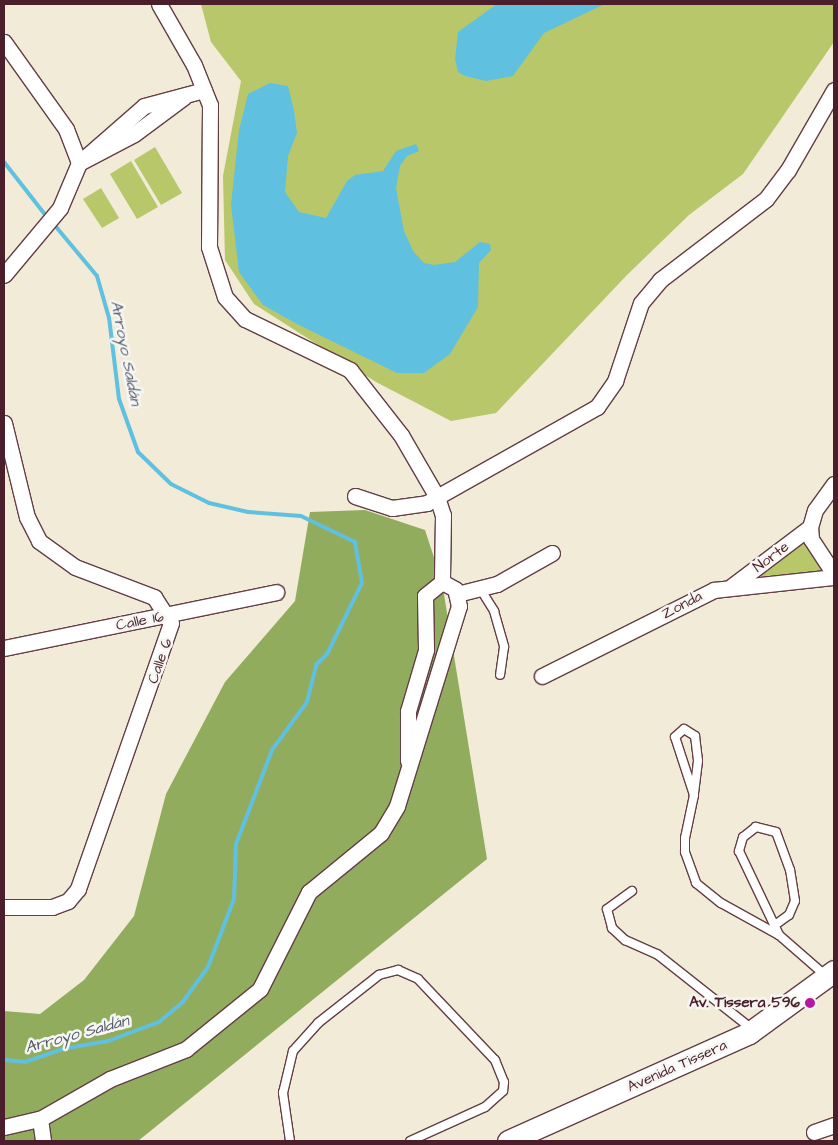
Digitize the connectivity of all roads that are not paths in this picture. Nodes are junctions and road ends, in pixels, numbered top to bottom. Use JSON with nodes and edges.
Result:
{"nodes":[{"id":1,"x":159,"y":4,"type":"edge"},
{"id":2,"x":4,"y":42,"type":"edge"},
{"id":3,"x":204,"y":90,"type":"junction"},
{"id":4,"x":834,"y":90,"type":"edge"},
{"id":5,"x":79,"y":163,"type":"junction"},
{"id":6,"x":4,"y":275,"type":"edge"},
{"id":7,"x":4,"y":424,"type":"edge"},
{"id":8,"x":834,"y":484,"type":"edge"},
{"id":9,"x":355,"y":496,"type":"dead end"},
{"id":10,"x":437,"y":496,"type":"junction"},
{"id":11,"x":810,"y":527,"type":"junction"},
{"id":12,"x":552,"y":553,"type":"dead end"},
{"id":13,"x":834,"y":575,"type":"edge"},
{"id":14,"x":442,"y":582,"type":"junction"},
{"id":15,"x":731,"y":586,"type":"junction"},
{"id":16,"x":482,"y":590,"type":"junction"},
{"id":17,"x":276,"y":592,"type":"dead end"},
{"id":18,"x":457,"y":594,"type":"junction"},
{"id":19,"x":169,"y":615,"type":"junction"},
{"id":20,"x":427,"y":632,"type":"junction"},
{"id":21,"x":451,"y":636,"type":"junction"},
{"id":22,"x":4,"y":648,"type":"edge"},
{"id":23,"x":500,"y":675,"type":"dead end"},
{"id":24,"x":542,"y":676,"type":"dead end"},
{"id":25,"x":408,"y":762,"type":"junction"},
{"id":26,"x":694,"y":795,"type":"junction"},
{"id":27,"x":632,"y":891,"type":"dead end"},
{"id":28,"x":4,"y":907,"type":"edge"},
{"id":29,"x":774,"y":925,"type":"junction"},
{"id":30,"x":779,"y":935,"type":"junction"},
{"id":31,"x":827,"y":979,"type":"edge"},
{"id":32,"x":753,"y":1030,"type":"junction"},
{"id":33,"x":40,"y":1119,"type":"junction"},
{"id":34,"x":834,"y":1125,"type":"edge"},
{"id":35,"x":4,"y":1127,"type":"edge"},
{"id":36,"x":814,"y":1132,"type":"dead end"},
{"id":37,"x":43,"y":1141,"type":"edge"},
{"id":38,"x":290,"y":1141,"type":"edge"},
{"id":39,"x":410,"y":1141,"type":"edge"},
{"id":40,"x":508,"y":1141,"type":"edge"}],
"edges":[{"from":1,"to":3,"type":"street"},
{"from":2,"to":5,"type":"street"},
{"from":3,"to":5,"type":"street"},
{"from":3,"to":10,"type":"street"},
{"from":4,"to":10,"type":"street"},
{"from":5,"to":6,"type":"street"},
{"from":7,"to":19,"type":"street"},
{"from":8,"to":11,"type":"street"},
{"from":9,"to":10,"type":"street"},
{"from":10,"to":14,"type":"street"},
{"from":11,"to":13,"type":"street"},
{"from":11,"to":15,"type":"street","name":"Norte"},
{"from":12,"to":16,"type":"street"},
{"from":13,"to":15,"type":"street","name":"Zonda"},
{"from":14,"to":18,"type":"street"},
{"from":14,"to":20,"type":"street"},
{"from":15,"to":24,"type":"street","name":"Zonda"},
{"from":16,"to":18,"type":"street"},
{"from":16,"to":23,"type":"lane"},
{"from":17,"to":19,"type":"street","name":"Calle 16"},
{"from":18,"to":21,"type":"street"},
{"from":19,"to":22,"type":"street","name":"Calle 16"},
{"from":19,"to":28,"type":"street","name":"Calle 6"},
{"from":20,"to":21,"type":"street"},
{"from":20,"to":25,"type":"street"},
{"from":21,"to":25,"type":"street"},
{"from":25,"to":33,"type":"street"},
{"from":26,"to":26,"type":"lane"},
{"from":26,"to":30,"type":"lane"},
{"from":27,"to":32,"type":"lane"},
{"from":29,"to":29,"type":"lane"},
{"from":29,"to":30,"type":"lane"},
{"from":30,"to":31,"type":"lane"},
{"from":31,"to":32,"type":"main road","name":"Avenida Tissera"},
{"from":32,"to":40,"type":"main road","name":"Avenida Tissera"},
{"from":33,"to":35,"type":"street"},
{"from":33,"to":37,"type":"street"},
{"from":34,"to":36,"type":"street"},
{"from":38,"to":39,"type":"lane"}]}
